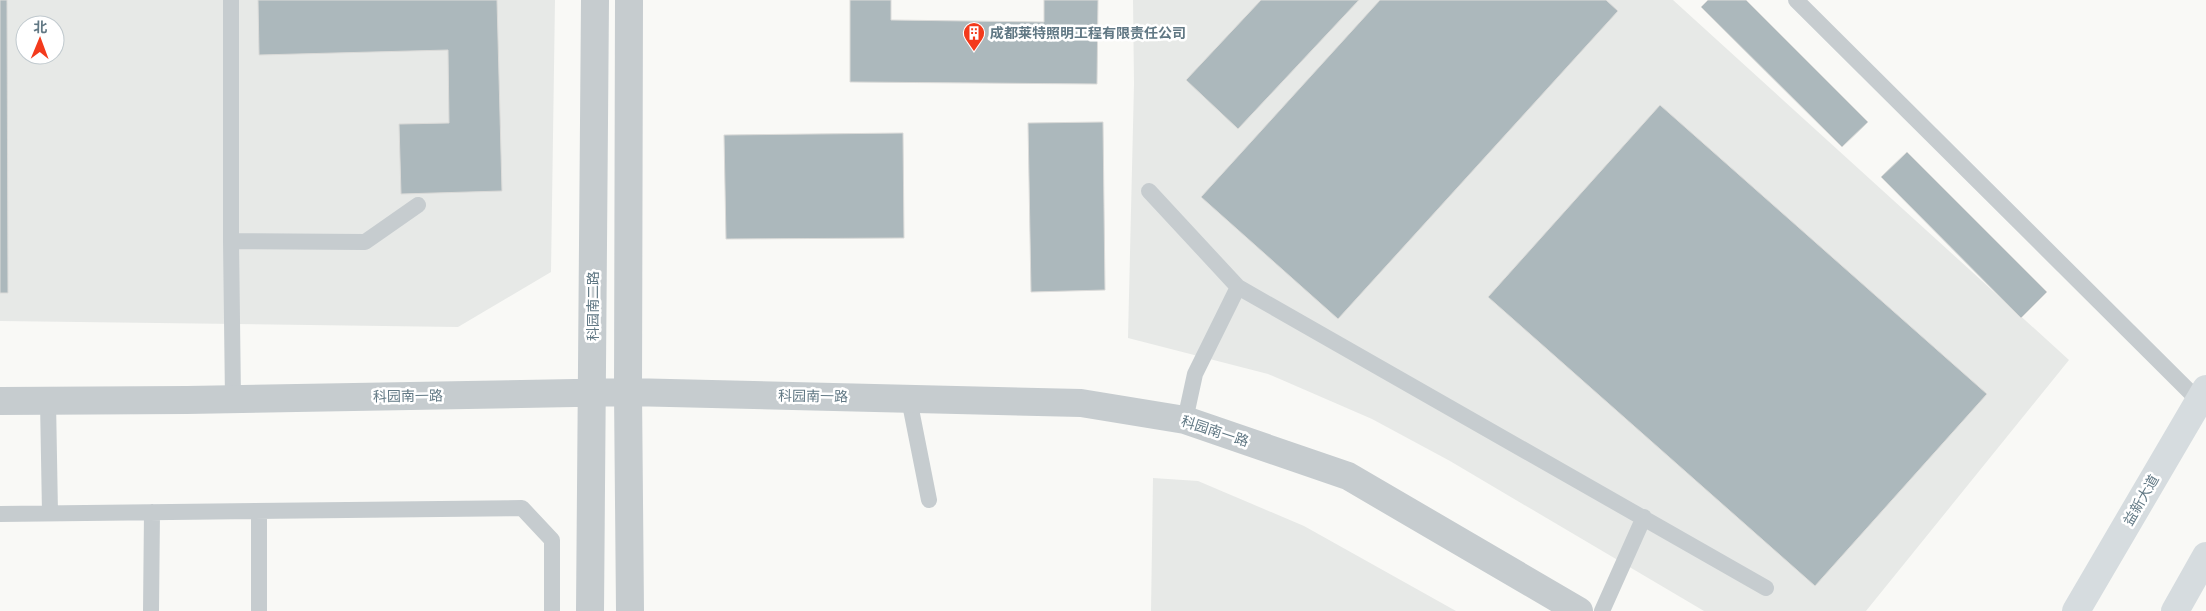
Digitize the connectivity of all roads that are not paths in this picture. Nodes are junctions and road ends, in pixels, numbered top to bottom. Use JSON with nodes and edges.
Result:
{"nodes":[{"id":1,"x":231,"y":0,"type":"edge"},
{"id":2,"x":594,"y":0,"type":"edge"},
{"id":3,"x":629,"y":0,"type":"edge"},
{"id":4,"x":1796,"y":0,"type":"edge"},
{"id":5,"x":1149,"y":191,"type":"dead end"},
{"id":6,"x":418,"y":205,"type":"dead end"},
{"id":7,"x":231,"y":241,"type":"junction"},
{"id":8,"x":1238,"y":287,"type":"junction"},
{"id":9,"x":628,"y":392,"type":"junction"},
{"id":10,"x":592,"y":393,"type":"junction"},
{"id":11,"x":2202,"y":395,"type":"edge"},
{"id":12,"x":233,"y":399,"type":"junction"},
{"id":13,"x":909,"y":399,"type":"junction"},
{"id":14,"x":0,"y":401,"type":"edge"},
{"id":15,"x":48,"y":401,"type":"junction"},
{"id":16,"x":1185,"y":420,"type":"junction"},
{"id":17,"x":929,"y":500,"type":"dead end"},
{"id":18,"x":152,"y":512,"type":"junction"},
{"id":19,"x":259,"y":512,"type":"junction"},
{"id":20,"x":50,"y":513,"type":"junction"},
{"id":21,"x":0,"y":514,"type":"edge"},
{"id":22,"x":1644,"y":517,"type":"junction"},
{"id":23,"x":2206,"y":556,"type":"edge"},
{"id":24,"x":1766,"y":588,"type":"dead end"},
{"id":25,"x":1574,"y":610,"type":"edge"},
{"id":26,"x":152,"y":611,"type":"edge"},
{"id":27,"x":259,"y":611,"type":"edge"},
{"id":28,"x":552,"y":611,"type":"edge"},
{"id":29,"x":590,"y":611,"type":"edge"},
{"id":30,"x":630,"y":611,"type":"edge"},
{"id":31,"x":1602,"y":611,"type":"edge"},
{"id":32,"x":2076,"y":611,"type":"edge"},
{"id":33,"x":2175,"y":611,"type":"edge"}],
"edges":[{"from":1,"to":7,"type":"lane"},
{"from":2,"to":10,"type":"street","name":"科园南二路"},
{"from":3,"to":9,"type":"street"},
{"from":4,"to":11,"type":"lane"},
{"from":5,"to":8,"type":"lane"},
{"from":6,"to":7,"type":"lane"},
{"from":7,"to":12,"type":"lane"},
{"from":8,"to":16,"type":"lane"},
{"from":8,"to":22,"type":"lane"},
{"from":9,"to":10,"type":"street","name":"科园南一路"},
{"from":9,"to":13,"type":"street","name":"科园南一路"},
{"from":9,"to":30,"type":"street"},
{"from":10,"to":12,"type":"street","name":"科园南一路"},
{"from":10,"to":29,"type":"street","name":"科园南二路"},
{"from":11,"to":32,"type":"main road","name":"益新大道"},
{"from":12,"to":15,"type":"street","name":"科园南一路"},
{"from":13,"to":16,"type":"street","name":"科园南一路"},
{"from":13,"to":17,"type":"lane"},
{"from":14,"to":15,"type":"street","name":"科园南一路"},
{"from":15,"to":20,"type":"lane"},
{"from":16,"to":25,"type":"street","name":"科园南一路"},
{"from":18,"to":19,"type":"lane"},
{"from":18,"to":20,"type":"lane"},
{"from":18,"to":26,"type":"lane"},
{"from":19,"to":27,"type":"lane"},
{"from":19,"to":28,"type":"lane"},
{"from":20,"to":21,"type":"lane"},
{"from":22,"to":24,"type":"lane"},
{"from":22,"to":31,"type":"lane"},
{"from":23,"to":33,"type":"main road"}]}
